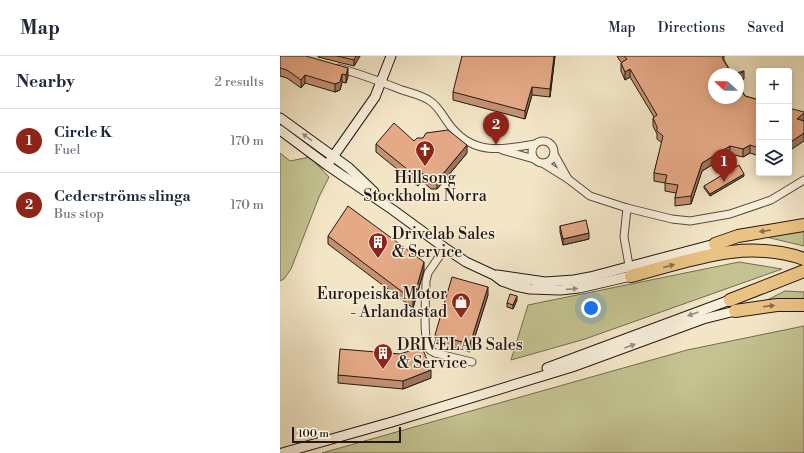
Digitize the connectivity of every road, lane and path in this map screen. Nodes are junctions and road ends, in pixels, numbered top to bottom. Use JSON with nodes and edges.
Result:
{"nodes":[{"id":1,"x":391,"y":56,"type":"edge"},
{"id":2,"x":329,"y":66,"type":"edge"},
{"id":3,"x":382,"y":81,"type":"junction"},
{"id":4,"x":280,"y":118,"type":"edge"},
{"id":5,"x":280,"y":130,"type":"edge"},
{"id":6,"x":535,"y":144,"type":"junction"},
{"id":7,"x":500,"y":150,"type":"junction"},
{"id":8,"x":554,"y":154,"type":"junction"},
{"id":9,"x":334,"y":156,"type":"junction"},
{"id":10,"x":534,"y":159,"type":"junction"},
{"id":11,"x":544,"y":164,"type":"junction"},
{"id":12,"x":327,"y":165,"type":"junction"},
{"id":13,"x":568,"y":179,"type":"junction"},
{"id":14,"x":804,"y":180,"type":"edge"},
{"id":15,"x":627,"y":208,"type":"junction"},
{"id":16,"x":393,"y":210,"type":"junction"},
{"id":17,"x":804,"y":225,"type":"edge"},
{"id":18,"x":715,"y":244,"type":"junction"},
{"id":19,"x":444,"y":248,"type":"junction"},
{"id":20,"x":804,"y":251,"type":"edge"},
{"id":21,"x":804,"y":259,"type":"edge"},
{"id":22,"x":630,"y":271,"type":"junction"},
{"id":23,"x":799,"y":273,"type":"edge"},
{"id":24,"x":804,"y":305,"type":"edge"},
{"id":25,"x":732,"y":306,"type":"junction"},
{"id":26,"x":472,"y":362,"type":"dead end"},
{"id":27,"x":282,"y":453,"type":"edge"}],
"edges":[{"from":1,"to":3,"type":"main road"},
{"from":2,"to":3,"type":"street"},
{"from":3,"to":7,"type":"street"},
{"from":3,"to":9,"type":"main road"},
{"from":9,"to":4,"type":"main road","one_way":true},
{"from":5,"to":12,"type":"main road"},
{"from":6,"to":7,"type":"street"},
{"from":6,"to":8,"type":"street"},
{"from":6,"to":10,"type":"street"},
{"from":7,"to":10,"type":"street"},
{"from":8,"to":11,"type":"street"},
{"from":8,"to":13,"type":"street"},
{"from":9,"to":12,"type":"main road"},
{"from":9,"to":16,"type":"main road"},
{"from":10,"to":11,"type":"street"},
{"from":11,"to":13,"type":"street"},
{"from":12,"to":16,"type":"main road"},
{"from":13,"to":15,"type":"street"},
{"from":14,"to":15,"type":"street"},
{"from":15,"to":22,"type":"street"},
{"from":16,"to":19,"type":"main road"},
{"from":17,"to":18,"type":"highway","one_way":true},
{"from":18,"to":20,"type":"highway"},
{"from":18,"to":22,"type":"main road"},
{"from":19,"to":22,"type":"main road"},
{"from":19,"to":26,"type":"street"},
{"from":22,"to":21,"type":"highway","one_way":true},
{"from":23,"to":25,"type":"highway"},
{"from":25,"to":24,"type":"highway","one_way":true},
{"from":25,"to":27,"type":"main road"}]}
